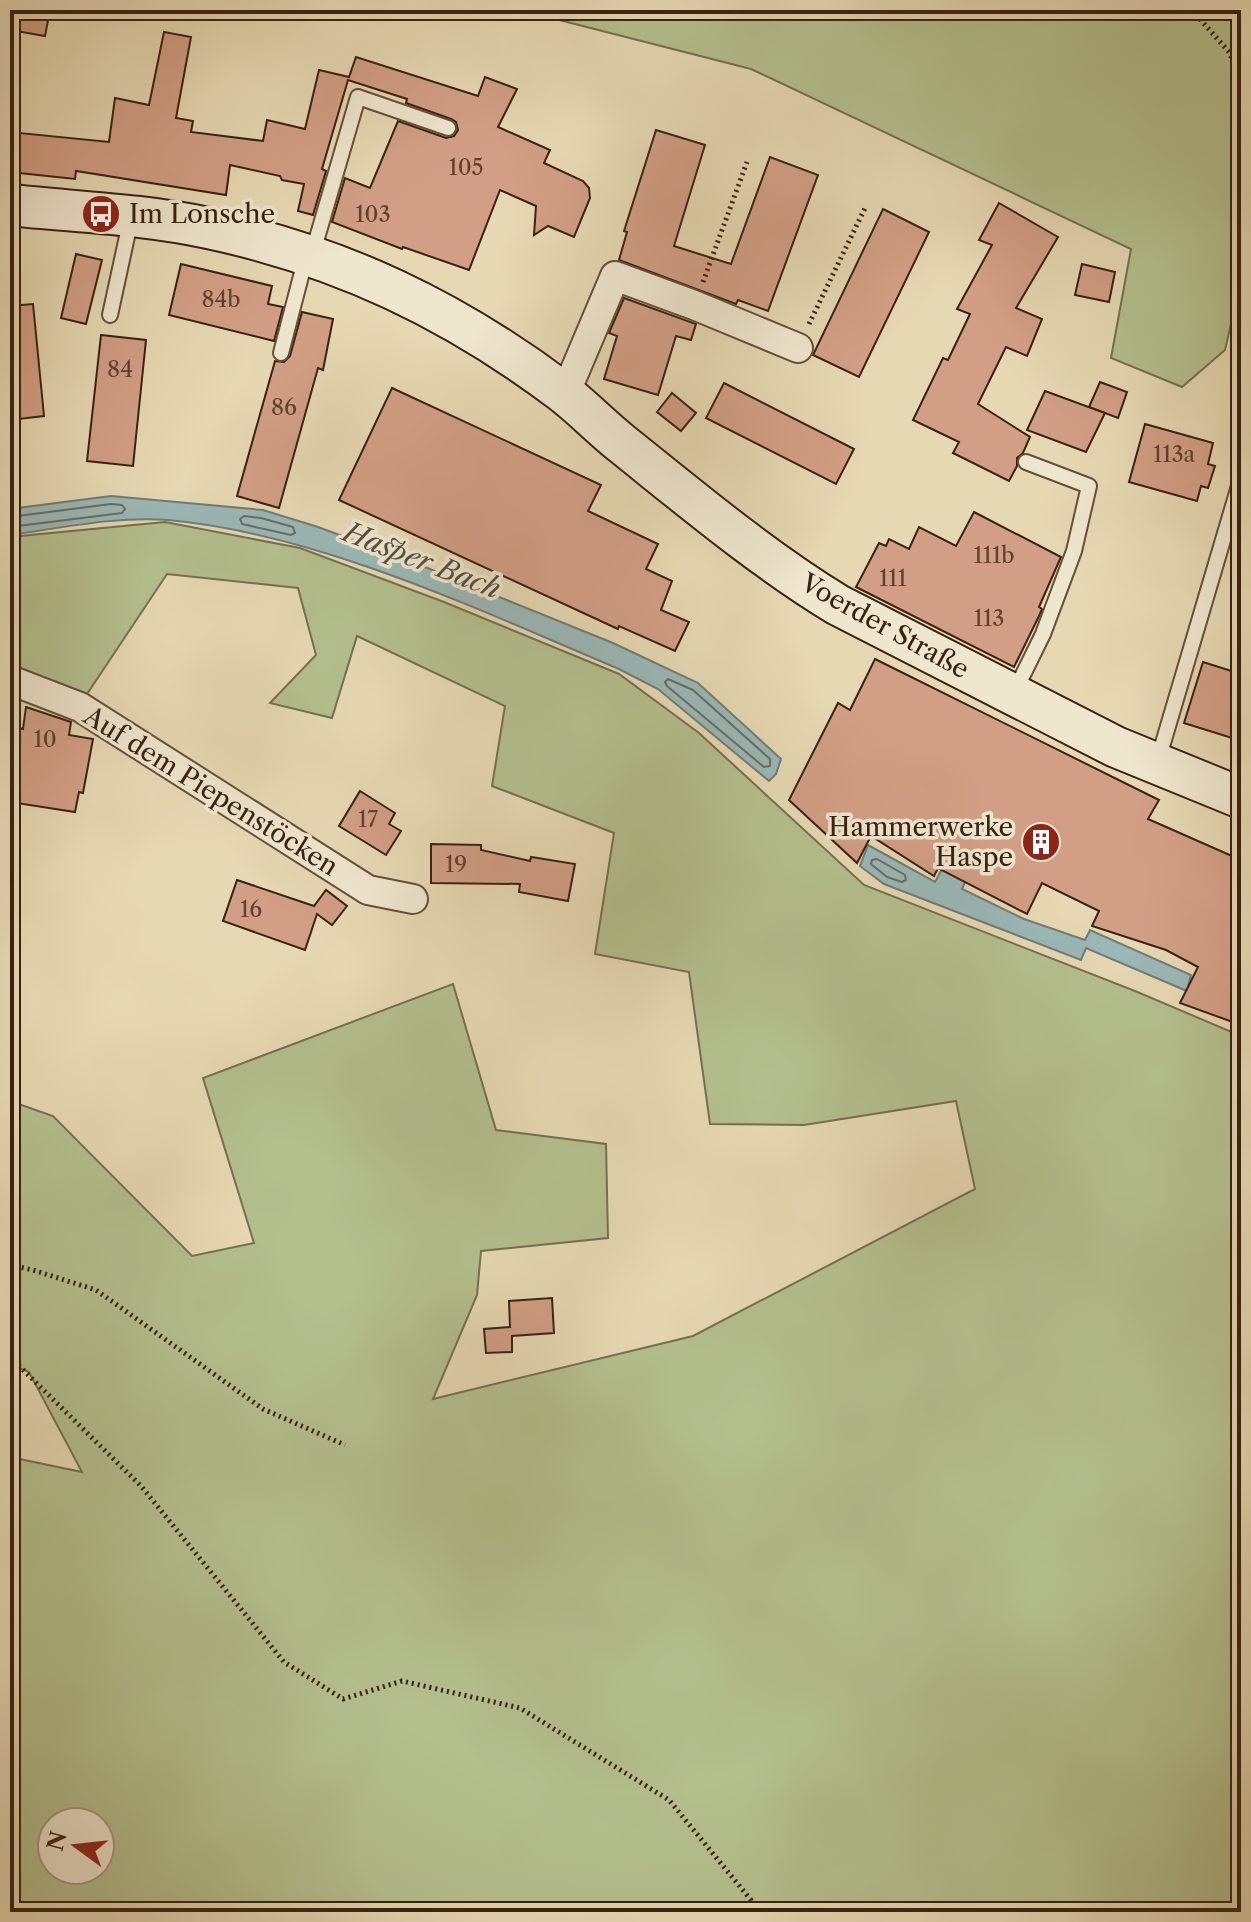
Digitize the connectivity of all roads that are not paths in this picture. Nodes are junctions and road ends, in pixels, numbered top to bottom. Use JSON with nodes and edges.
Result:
{"nodes":[{"id":1,"x":448,"y":128,"type":"dead end"},
{"id":2,"x":10,"y":205,"type":"edge"},
{"id":3,"x":131,"y":216,"type":"junction"},
{"id":4,"x":312,"y":256,"type":"junction"},
{"id":5,"x":110,"y":315,"type":"dead end"},
{"id":6,"x":798,"y":348,"type":"road end"},
{"id":7,"x":281,"y":353,"type":"dead end"},
{"id":8,"x":565,"y":394,"type":"junction"},
{"id":9,"x":1026,"y":462,"type":"dead end"},
{"id":10,"x":1241,"y":479,"type":"edge"},
{"id":11,"x":10,"y":680,"type":"edge"},
{"id":12,"x":1013,"y":695,"type":"junction"},
{"id":13,"x":1157,"y":764,"type":"junction"},
{"id":14,"x":1241,"y":798,"type":"edge"},
{"id":15,"x":413,"y":899,"type":"dead end"}],
"edges":[{"from":1,"to":4,"type":"lane"},
{"from":2,"to":3,"type":"main road","name":"Voerder Straße"},
{"from":3,"to":4,"type":"main road","name":"Voerder Straße"},
{"from":3,"to":5,"type":"lane"},
{"from":4,"to":7,"type":"lane"},
{"from":4,"to":8,"type":"main road","name":"Voerder Straße"},
{"from":6,"to":8,"type":"street"},
{"from":8,"to":12,"type":"main road","name":"Voerder Straße"},
{"from":9,"to":12,"type":"lane"},
{"from":10,"to":13,"type":"lane"},
{"from":11,"to":15,"type":"street","name":"Auf dem Piepenstöcken"},
{"from":12,"to":13,"type":"main road","name":"Voerder Straße"},
{"from":13,"to":14,"type":"main road","name":"Voerder Straße"}]}
